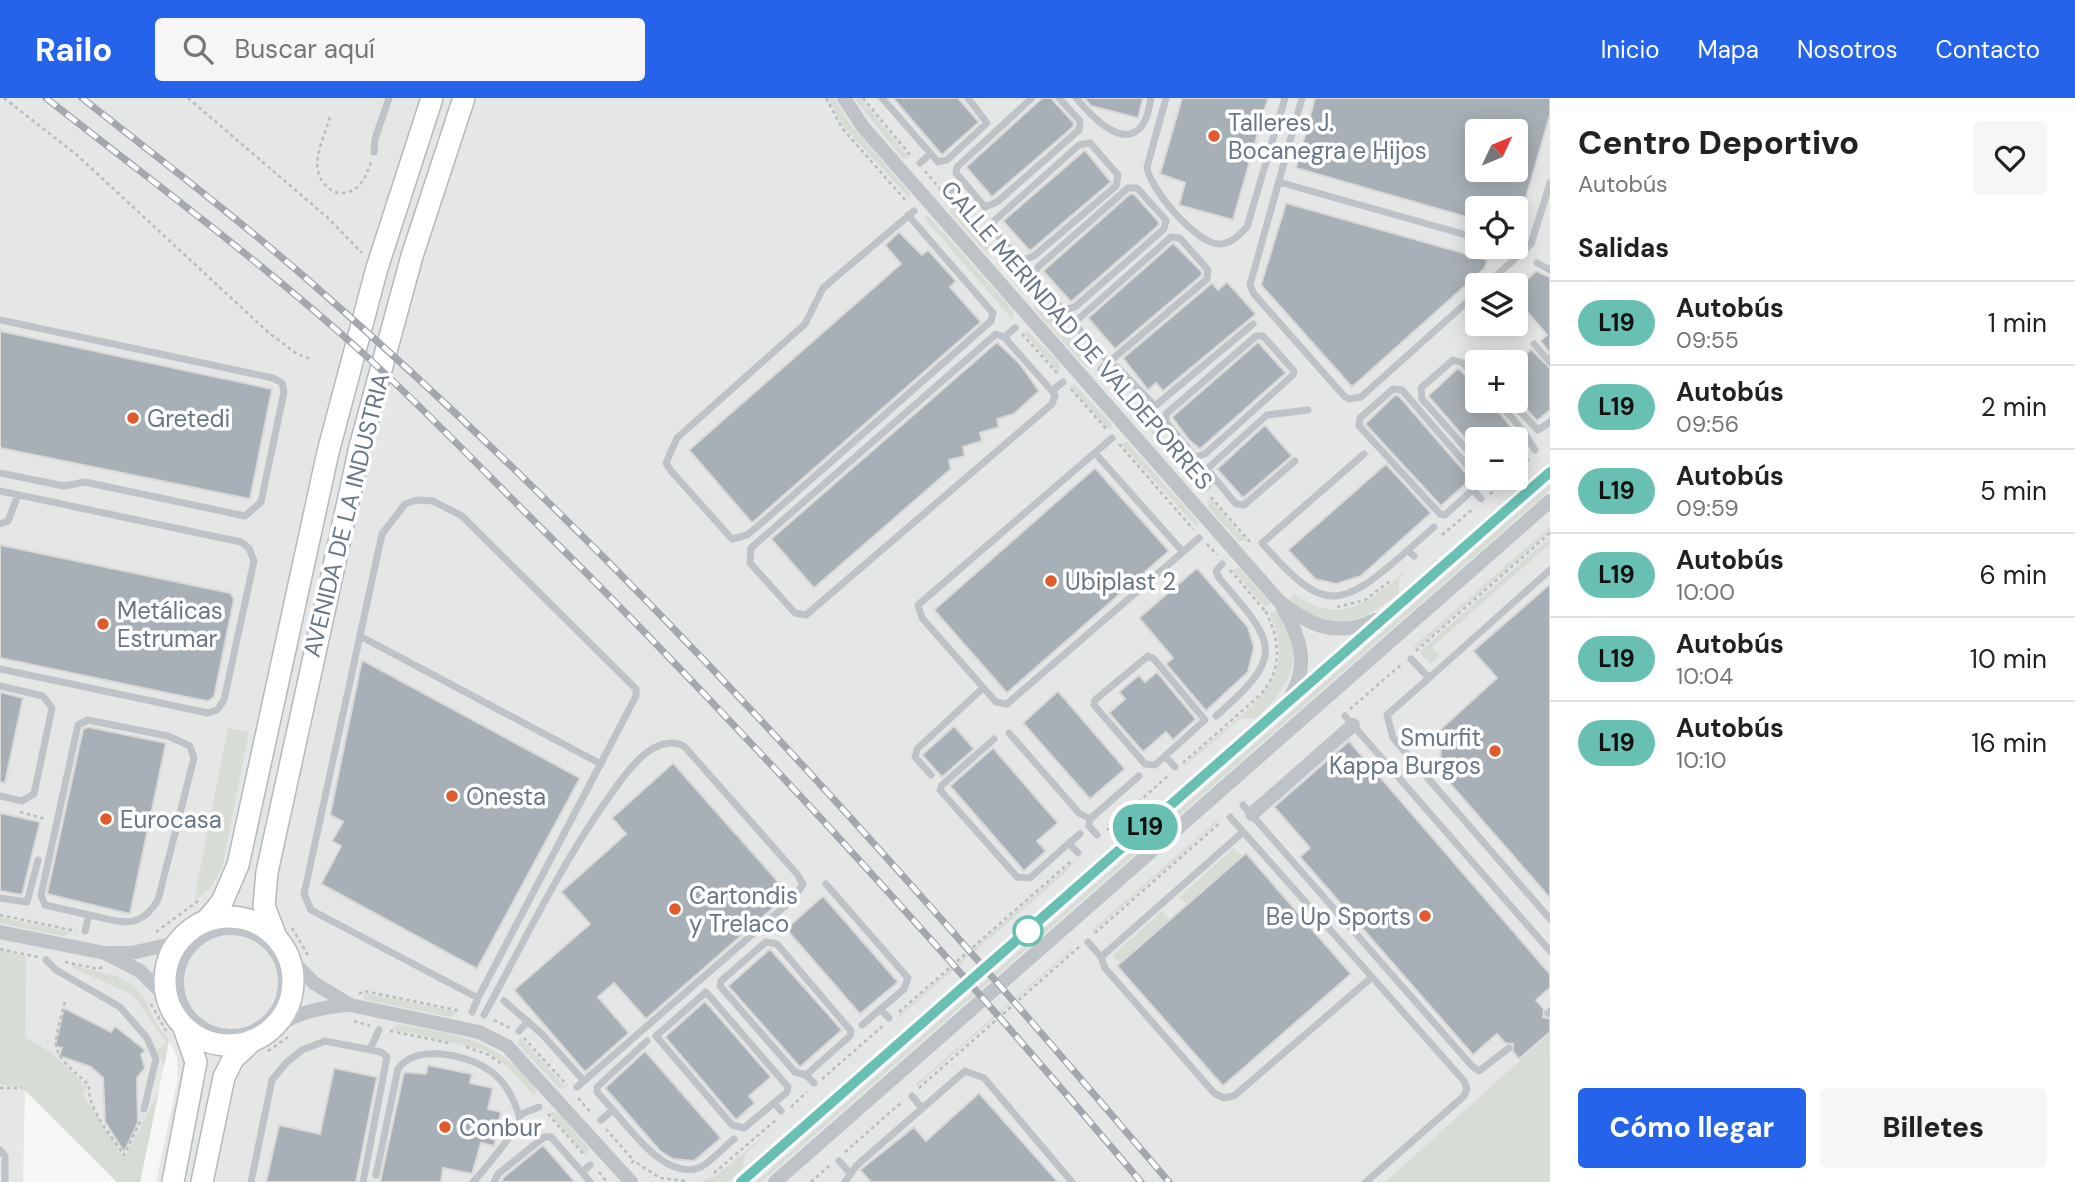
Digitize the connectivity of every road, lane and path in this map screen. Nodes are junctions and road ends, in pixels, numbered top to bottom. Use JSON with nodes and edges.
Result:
{"nodes":[{"id":1,"x":4,"y":98,"type":"edge"},
{"id":2,"x":187,"y":98,"type":"edge"},
{"id":3,"x":389,"y":98,"type":"edge"},
{"id":4,"x":432,"y":98,"type":"edge"},
{"id":5,"x":464,"y":98,"type":"edge"},
{"id":6,"x":826,"y":98,"type":"edge"},
{"id":7,"x":844,"y":98,"type":"edge"},
{"id":8,"x":882,"y":98,"type":"edge"},
{"id":9,"x":968,"y":98,"type":"edge"},
{"id":10,"x":1032,"y":98,"type":"edge"},
{"id":11,"x":1059,"y":98,"type":"edge"},
{"id":12,"x":1076,"y":98,"type":"edge"},
{"id":13,"x":1151,"y":98,"type":"edge"},
{"id":14,"x":1166,"y":98,"type":"edge"},
{"id":15,"x":1285,"y":98,"type":"edge"},
{"id":16,"x":1302,"y":98,"type":"edge"},
{"id":17,"x":330,"y":117,"type":"dead end"},
{"id":18,"x":374,"y":152,"type":"joint"},
{"id":19,"x":929,"y":154,"type":"junction"},
{"id":20,"x":920,"y":163,"type":"dead end"},
{"id":21,"x":1279,"y":182,"type":"junction"},
{"id":22,"x":964,"y":183,"type":"junction"},
{"id":23,"x":1550,"y":183,"type":"edge"},
{"id":24,"x":949,"y":196,"type":"dead end"},
{"id":25,"x":912,"y":212,"type":"junction"},
{"id":26,"x":1465,"y":235,"type":"edge"},
{"id":27,"x":1528,"y":245,"type":"edge"},
{"id":28,"x":1011,"y":251,"type":"junction"},
{"id":29,"x":1003,"y":258,"type":"dead end"},
{"id":30,"x":1514,"y":259,"type":"edge"},
{"id":31,"x":1537,"y":264,"type":"dead end"},
{"id":32,"x":377,"y":268,"type":"junction"},
{"id":33,"x":1550,"y":270,"type":"edge"},
{"id":34,"x":1499,"y":273,"type":"edge"},
{"id":35,"x":1040,"y":284,"type":"junction"},
{"id":36,"x":1032,"y":291,"type":"dead end"},
{"id":37,"x":1465,"y":304,"type":"edge"},
{"id":38,"x":0,"y":320,"type":"edge"},
{"id":39,"x":1253,"y":324,"type":"dead end"},
{"id":40,"x":1016,"y":327,"type":"joint"},
{"id":41,"x":1004,"y":337,"type":"junction"},
{"id":42,"x":1534,"y":344,"type":"dead end"},
{"id":43,"x":310,"y":359,"type":"dead end"},
{"id":44,"x":1109,"y":362,"type":"junction"},
{"id":45,"x":1550,"y":362,"type":"edge"},
{"id":46,"x":1465,"y":365,"type":"edge"},
{"id":47,"x":1117,"y":367,"type":"dead end"},
{"id":48,"x":1101,"y":369,"type":"dead end"},
{"id":49,"x":1063,"y":382,"type":"dead end"},
{"id":50,"x":1052,"y":391,"type":"junction"},
{"id":51,"x":1149,"y":403,"type":"junction"},
{"id":52,"x":1308,"y":410,"type":"dead end"},
{"id":53,"x":1139,"y":412,"type":"dead end"},
{"id":54,"x":1507,"y":413,"type":"edge"},
{"id":55,"x":1522,"y":413,"type":"edge"},
{"id":56,"x":1550,"y":422,"type":"edge"},
{"id":57,"x":1520,"y":427,"type":"edge"},
{"id":58,"x":1112,"y":438,"type":"dead end"},
{"id":59,"x":1528,"y":442,"type":"edge"},
{"id":60,"x":1465,"y":447,"type":"edge"},
{"id":61,"x":1535,"y":450,"type":"dead end"},
{"id":62,"x":1190,"y":451,"type":"junction"},
{"id":63,"x":1095,"y":453,"type":"junction"},
{"id":64,"x":1364,"y":454,"type":"dead end"},
{"id":65,"x":1180,"y":460,"type":"dead end"},
{"id":66,"x":1295,"y":461,"type":"dead end"},
{"id":67,"x":1465,"y":463,"type":"edge"},
{"id":68,"x":1550,"y":472,"type":"edge"},
{"id":69,"x":0,"y":473,"type":"edge"},
{"id":70,"x":1214,"y":480,"type":"junction"},
{"id":71,"x":1205,"y":488,"type":"dead end"},
{"id":72,"x":1473,"y":490,"type":"joint"},
{"id":73,"x":0,"y":491,"type":"edge"},
{"id":74,"x":18,"y":495,"type":"junction"},
{"id":75,"x":1481,"y":499,"type":"dead end"},
{"id":76,"x":1550,"y":501,"type":"edge"},
{"id":77,"x":0,"y":524,"type":"edge"},
{"id":78,"x":1434,"y":527,"type":"dead end"},
{"id":79,"x":1550,"y":533,"type":"edge"},
{"id":80,"x":1199,"y":538,"type":"dead end"},
{"id":81,"x":1183,"y":552,"type":"junction"},
{"id":82,"x":1221,"y":561,"type":"junction"},
{"id":83,"x":1550,"y":570,"type":"edge"},
{"id":84,"x":1279,"y":601,"type":"junction"},
{"id":85,"x":1266,"y":612,"type":"dead end"},
{"id":86,"x":1388,"y":614,"type":"junction"},
{"id":87,"x":360,"y":636,"type":"junction"},
{"id":88,"x":1411,"y":659,"type":"dead end"},
{"id":89,"x":0,"y":669,"type":"edge"},
{"id":90,"x":1429,"y":678,"type":"junction"},
{"id":91,"x":0,"y":686,"type":"edge"},
{"id":92,"x":983,"y":688,"type":"junction"},
{"id":93,"x":1288,"y":701,"type":"junction"},
{"id":94,"x":1216,"y":716,"type":"dead end"},
{"id":95,"x":1347,"y":718,"type":"junction"},
{"id":96,"x":1009,"y":733,"type":"dead end"},
{"id":97,"x":994,"y":739,"type":"dead end"},
{"id":98,"x":1165,"y":756,"type":"junction"},
{"id":99,"x":601,"y":764,"type":"junction"},
{"id":100,"x":1175,"y":767,"type":"dead end"},
{"id":101,"x":931,"y":775,"type":"dead end"},
{"id":102,"x":1139,"y":776,"type":"dead end"},
{"id":103,"x":0,"y":796,"type":"edge"},
{"id":104,"x":12,"y":810,"type":"dead end"},
{"id":105,"x":1248,"y":810,"type":"joint"},
{"id":106,"x":1229,"y":816,"type":"joint"},
{"id":107,"x":1090,"y":819,"type":"junction"},
{"id":108,"x":44,"y":828,"type":"dead end"},
{"id":109,"x":1243,"y":832,"type":"junction"},
{"id":110,"x":1080,"y":834,"type":"dead end"},
{"id":111,"x":1097,"y":835,"type":"dead end"},
{"id":112,"x":1069,"y":844,"type":"junction"},
{"id":113,"x":1077,"y":853,"type":"dead end"},
{"id":114,"x":38,"y":860,"type":"dead end"},
{"id":115,"x":826,"y":884,"type":"dead end"},
{"id":116,"x":0,"y":898,"type":"edge"},
{"id":117,"x":204,"y":910,"type":"junction"},
{"id":118,"x":0,"y":915,"type":"edge"},
{"id":119,"x":89,"y":915,"type":"junction"},
{"id":120,"x":1550,"y":919,"type":"edge"},
{"id":121,"x":281,"y":927,"type":"junction"},
{"id":122,"x":0,"y":932,"type":"edge"},
{"id":123,"x":85,"y":932,"type":"joint"},
{"id":124,"x":151,"y":935,"type":"dead end"},
{"id":125,"x":1088,"y":942,"type":"dead end"},
{"id":126,"x":177,"y":943,"type":"junction"},
{"id":127,"x":1550,"y":951,"type":"edge"},
{"id":128,"x":1101,"y":957,"type":"junction"},
{"id":129,"x":289,"y":958,"type":"junction"},
{"id":130,"x":46,"y":960,"type":"dead end"},
{"id":131,"x":104,"y":960,"type":"junction"},
{"id":132,"x":312,"y":963,"type":"dead end"},
{"id":133,"x":114,"y":970,"type":"dead end"},
{"id":134,"x":1372,"y":977,"type":"junction"},
{"id":135,"x":283,"y":980,"type":"joint"},
{"id":136,"x":158,"y":997,"type":"junction"},
{"id":137,"x":349,"y":998,"type":"junction"},
{"id":138,"x":397,"y":998,"type":"dead end"},
{"id":139,"x":478,"y":998,"type":"junction"},
{"id":140,"x":504,"y":1001,"type":"dead end"},
{"id":141,"x":65,"y":1002,"type":"dead end"},
{"id":142,"x":880,"y":1009,"type":"junction"},
{"id":143,"x":472,"y":1012,"type":"dead end"},
{"id":144,"x":484,"y":1015,"type":"dead end"},
{"id":145,"x":888,"y":1018,"type":"dead end"},
{"id":146,"x":528,"y":1021,"type":"junction"},
{"id":147,"x":862,"y":1025,"type":"dead end"},
{"id":148,"x":273,"y":1027,"type":"junction"},
{"id":149,"x":379,"y":1030,"type":"dead end"},
{"id":150,"x":519,"y":1031,"type":"dead end"},
{"id":151,"x":178,"y":1034,"type":"junction"},
{"id":152,"x":253,"y":1040,"type":"junction"},
{"id":153,"x":647,"y":1041,"type":"dead end"},
{"id":154,"x":1509,"y":1048,"type":"dead end"},
{"id":155,"x":370,"y":1049,"type":"junction"},
{"id":156,"x":806,"y":1075,"type":"junction"},
{"id":157,"x":814,"y":1083,"type":"dead end"},
{"id":158,"x":0,"y":1088,"type":"edge"},
{"id":159,"x":22,"y":1088,"type":"dead end"},
{"id":160,"x":912,"y":1097,"type":"dead end"},
{"id":161,"x":774,"y":1103,"type":"junction"},
{"id":162,"x":540,"y":1106,"type":"joint"},
{"id":163,"x":922,"y":1108,"type":"junction"},
{"id":164,"x":612,"y":1110,"type":"junction"},
{"id":165,"x":781,"y":1111,"type":"dead end"},
{"id":166,"x":144,"y":1112,"type":"joint"},
{"id":167,"x":519,"y":1115,"type":"junction"},
{"id":168,"x":601,"y":1120,"type":"dead end"},
{"id":169,"x":734,"y":1139,"type":"dead end"},
{"id":170,"x":0,"y":1150,"type":"edge"},
{"id":171,"x":839,"y":1161,"type":"dead end"},
{"id":172,"x":590,"y":1162,"type":"junction"},
{"id":173,"x":582,"y":1172,"type":"junction"},
{"id":174,"x":850,"y":1173,"type":"junction"},
{"id":175,"x":376,"y":1175,"type":"dead end"},
{"id":176,"x":5,"y":1182,"type":"edge"},
{"id":177,"x":173,"y":1182,"type":"edge"},
{"id":178,"x":202,"y":1182,"type":"edge"},
{"id":179,"x":251,"y":1182,"type":"edge"},
{"id":180,"x":363,"y":1182,"type":"edge"},
{"id":181,"x":473,"y":1182,"type":"edge"},
{"id":182,"x":494,"y":1182,"type":"edge"},
{"id":183,"x":590,"y":1182,"type":"edge"},
{"id":184,"x":607,"y":1182,"type":"edge"},
{"id":185,"x":631,"y":1182,"type":"edge"},
{"id":186,"x":741,"y":1182,"type":"edge"},
{"id":187,"x":775,"y":1182,"type":"edge"},
{"id":188,"x":811,"y":1182,"type":"edge"},
{"id":189,"x":845,"y":1182,"type":"edge"},
{"id":190,"x":1072,"y":1182,"type":"edge"},
{"id":191,"x":1366,"y":1182,"type":"edge"}],
"edges":[{"from":1,"to":43,"type":"path"},
{"from":2,"to":32,"type":"path"},
{"from":3,"to":18,"type":"lane"},
{"from":4,"to":32,"type":"main road","name":"AVENIDA DE LA INDUSTRIA"},
{"from":5,"to":121,"type":"main road","name":"AVENIDA DE LA INDUSTRIA"},
{"from":6,"to":25,"type":"path"},
{"from":7,"to":84,"type":"street","name":"CALLE MERINDAD DE VALDEPORRES"},
{"from":8,"to":19,"type":"lane"},
{"from":9,"to":19,"type":"lane"},
{"from":10,"to":22,"type":"lane"},
{"from":11,"to":22,"type":"lane"},
{"from":12,"to":13,"type":"lane"},
{"from":14,"to":15,"type":"lane"},
{"from":16,"to":21,"type":"lane"},
{"from":17,"to":18,"type":"path"},
{"from":19,"to":20,"type":"lane"},
{"from":21,"to":26,"type":"lane"},
{"from":21,"to":37,"type":"lane"},
{"from":22,"to":24,"type":"lane"},
{"from":23,"to":27,"type":"lane"},
{"from":25,"to":25,"type":"lane"},
{"from":28,"to":28,"type":"lane"},
{"from":28,"to":29,"type":"lane"},
{"from":30,"to":34,"type":"lane"},
{"from":31,"to":33,"type":"lane"},
{"from":32,"to":117,"type":"main road","name":"AVENIDA DE LA INDUSTRIA"},
{"from":35,"to":35,"type":"lane"},
{"from":35,"to":36,"type":"lane"},
{"from":38,"to":69,"type":"lane"},
{"from":39,"to":51,"type":"lane"},
{"from":40,"to":41,"type":"lane"},
{"from":40,"to":82,"type":"path"},
{"from":41,"to":50,"type":"lane"},
{"from":41,"to":50,"type":"lane"},
{"from":42,"to":45,"type":"lane"},
{"from":44,"to":44,"type":"lane"},
{"from":44,"to":48,"type":"lane"},
{"from":46,"to":60,"type":"lane"},
{"from":47,"to":51,"type":"lane"},
{"from":49,"to":50,"type":"lane"},
{"from":51,"to":53,"type":"lane"},
{"from":52,"to":70,"type":"lane"},
{"from":54,"to":57,"type":"lane"},
{"from":55,"to":56,"type":"lane"},
{"from":58,"to":63,"type":"lane"},
{"from":59,"to":61,"type":"lane"},
{"from":62,"to":62,"type":"lane"},
{"from":62,"to":65,"type":"lane"},
{"from":63,"to":81,"type":"lane"},
{"from":63,"to":92,"type":"lane"},
{"from":64,"to":78,"type":"lane"},
{"from":66,"to":70,"type":"lane"},
{"from":67,"to":72,"type":"lane"},
{"from":68,"to":86,"type":"street"},
{"from":70,"to":71,"type":"lane"},
{"from":72,"to":75,"type":"lane"},
{"from":73,"to":74,"type":"lane"},
{"from":74,"to":77,"type":"lane"},
{"from":74,"to":89,"type":"lane"},
{"from":76,"to":187,"type":"street"},
{"from":79,"to":95,"type":"path"},
{"from":80,"to":81,"type":"lane"},
{"from":81,"to":92,"type":"lane"},
{"from":82,"to":85,"type":"path"},
{"from":82,"to":94,"type":"lane"},
{"from":83,"to":90,"type":"lane"},
{"from":84,"to":86,"type":"street","name":"CALLE MERINDAD DE VALDEPORRES"},
{"from":84,"to":93,"type":"street","name":"CALLE MERINDAD DE VALDEPORRES"},
{"from":86,"to":93,"type":"street"},
{"from":87,"to":99,"type":"lane"},
{"from":87,"to":99,"type":"lane"},
{"from":87,"to":139,"type":"lane"},
{"from":88,"to":90,"type":"lane"},
{"from":90,"to":120,"type":"lane"},
{"from":91,"to":103,"type":"lane"},
{"from":92,"to":101,"type":"lane"},
{"from":93,"to":186,"type":"street"},
{"from":95,"to":105,"type":"street"},
{"from":95,"to":127,"type":"lane"},
{"from":96,"to":107,"type":"lane"},
{"from":97,"to":112,"type":"lane"},
{"from":98,"to":98,"type":"lane"},
{"from":98,"to":100,"type":"lane"},
{"from":99,"to":139,"type":"lane"},
{"from":102,"to":107,"type":"lane"},
{"from":104,"to":108,"type":"path"},
{"from":105,"to":154,"type":"lane"},
{"from":106,"to":109,"type":"lane"},
{"from":106,"to":188,"type":"path"},
{"from":107,"to":111,"type":"lane"},
{"from":109,"to":128,"type":"lane"},
{"from":109,"to":134,"type":"lane"},
{"from":110,"to":112,"type":"lane"},
{"from":112,"to":113,"type":"lane"},
{"from":114,"to":116,"type":"lane"},
{"from":115,"to":142,"type":"lane"},
{"from":117,"to":121,"type":"main road"},
{"from":117,"to":124,"type":"path"},
{"from":117,"to":126,"type":"main road"},
{"from":118,"to":123,"type":"path"},
{"from":119,"to":119,"type":"lane"},
{"from":119,"to":123,"type":"lane"},
{"from":121,"to":129,"type":"main road","name":"AVENIDA DE LA INDUSTRIA"},
{"from":121,"to":132,"type":"path"},
{"from":122,"to":131,"type":"street"},
{"from":125,"to":128,"type":"lane"},
{"from":126,"to":131,"type":"street"},
{"from":126,"to":136,"type":"main road"},
{"from":128,"to":134,"type":"lane"},
{"from":129,"to":137,"type":"street"},
{"from":129,"to":148,"type":"main road"},
{"from":130,"to":166,"type":"lane"},
{"from":131,"to":133,"type":"path"},
{"from":131,"to":136,"type":"street"},
{"from":134,"to":191,"type":"lane"},
{"from":135,"to":135,"type":"street"},
{"from":136,"to":151,"type":"main road"},
{"from":136,"to":151,"type":"path"},
{"from":137,"to":138,"type":"path"},
{"from":137,"to":148,"type":"street"},
{"from":137,"to":185,"type":"street"},
{"from":139,"to":143,"type":"lane"},
{"from":140,"to":146,"type":"lane"},
{"from":141,"to":166,"type":"path"},
{"from":142,"to":145,"type":"lane"},
{"from":142,"to":147,"type":"lane"},
{"from":144,"to":146,"type":"lane"},
{"from":146,"to":150,"type":"lane"},
{"from":148,"to":152,"type":"main road"},
{"from":149,"to":155,"type":"lane"},
{"from":151,"to":152,"type":"main road"},
{"from":151,"to":177,"type":"main road"},
{"from":152,"to":178,"type":"main road"},
{"from":153,"to":164,"type":"lane"},
{"from":155,"to":179,"type":"lane"},
{"from":155,"to":180,"type":"lane"},
{"from":156,"to":156,"type":"lane"},
{"from":156,"to":157,"type":"lane"},
{"from":158,"to":159,"type":"path"},
{"from":160,"to":163,"type":"lane"},
{"from":161,"to":161,"type":"lane"},
{"from":161,"to":165,"type":"lane"},
{"from":162,"to":167,"type":"lane"},
{"from":162,"to":172,"type":"path"},
{"from":163,"to":174,"type":"lane"},
{"from":163,"to":190,"type":"lane"},
{"from":164,"to":168,"type":"lane"},
{"from":164,"to":169,"type":"lane"},
{"from":167,"to":175,"type":"lane"},
{"from":167,"to":181,"type":"lane"},
{"from":170,"to":176,"type":"lane"},
{"from":171,"to":174,"type":"lane"},
{"from":172,"to":173,"type":"lane"},
{"from":172,"to":184,"type":"path"},
{"from":173,"to":182,"type":"lane"},
{"from":173,"to":183,"type":"lane"},
{"from":174,"to":189,"type":"lane"}]}
